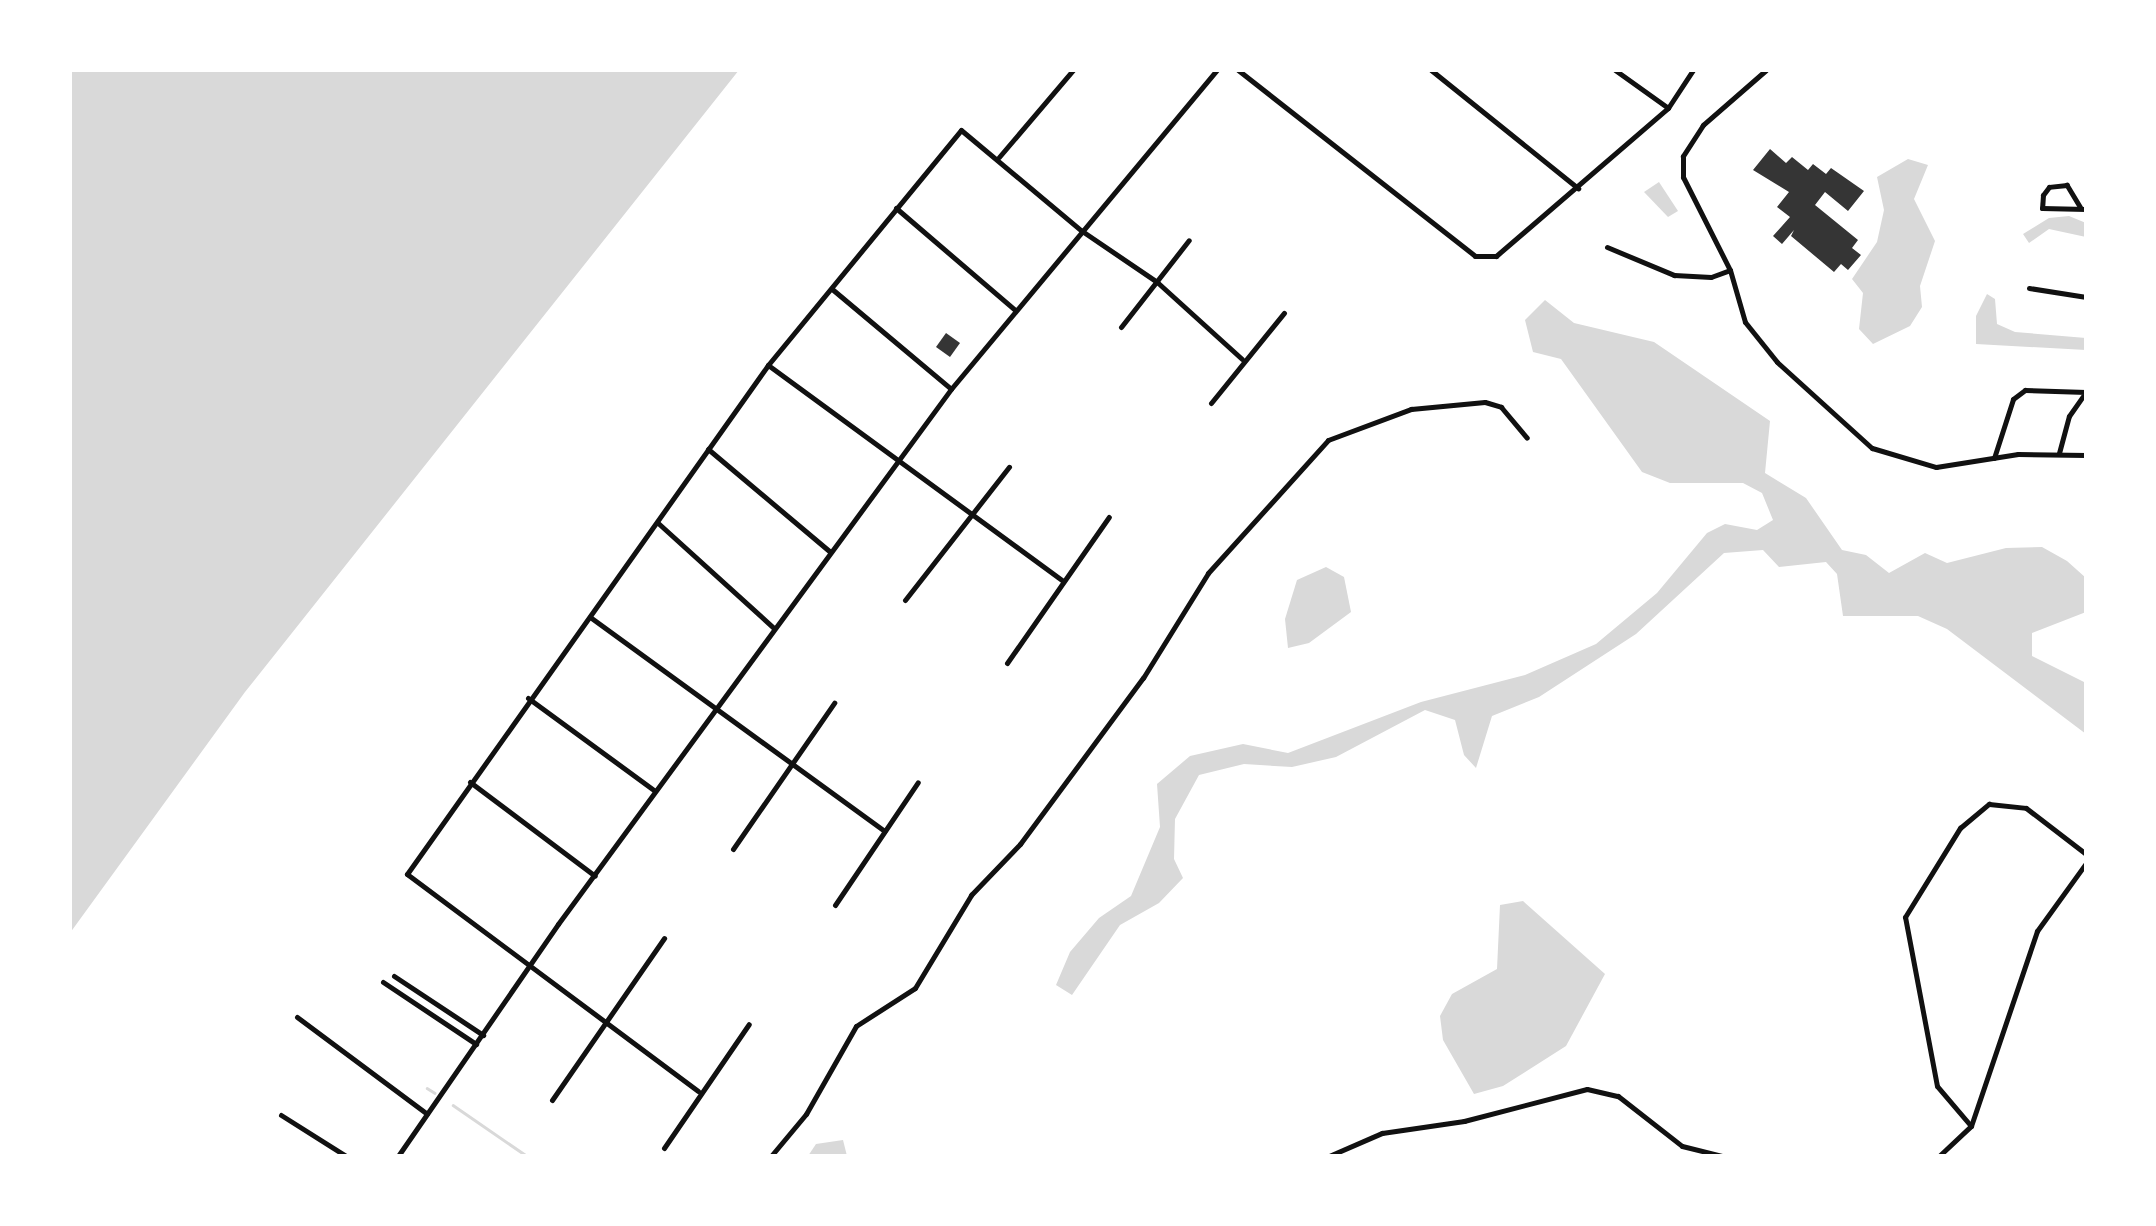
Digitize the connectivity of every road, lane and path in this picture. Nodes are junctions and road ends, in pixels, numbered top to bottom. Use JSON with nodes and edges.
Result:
{"nodes":[{"id":1,"x":1073,"y":70,"type":"edge"},
{"id":2,"x":1217,"y":70,"type":"edge"},
{"id":3,"x":1238,"y":70,"type":"edge"},
{"id":4,"x":1431,"y":70,"type":"edge"},
{"id":5,"x":1615,"y":70,"type":"edge"},
{"id":6,"x":1693,"y":70,"type":"edge"},
{"id":7,"x":1766,"y":70,"type":"edge"},
{"id":8,"x":1668,"y":108,"type":"junction"},
{"id":9,"x":999,"y":158,"type":"junction"},
{"id":10,"x":1578,"y":188,"type":"junction"},
{"id":11,"x":896,"y":208,"type":"junction"},
{"id":12,"x":2083,"y":208,"type":"edge"},
{"id":13,"x":1082,"y":232,"type":"junction"},
{"id":14,"x":1189,"y":240,"type":"dead end"},
{"id":15,"x":1607,"y":247,"type":"dead end"},
{"id":16,"x":1730,"y":270,"type":"junction"},
{"id":17,"x":1157,"y":282,"type":"junction"},
{"id":18,"x":832,"y":288,"type":"junction"},
{"id":19,"x":2029,"y":288,"type":"dead end"},
{"id":20,"x":2086,"y":297,"type":"edge"},
{"id":21,"x":1015,"y":310,"type":"junction"},
{"id":22,"x":1284,"y":312,"type":"dead end"},
{"id":23,"x":1122,"y":327,"type":"dead end"},
{"id":24,"x":1242,"y":359,"type":"junction"},
{"id":25,"x":768,"y":364,"type":"junction"},
{"id":26,"x":950,"y":389,"type":"junction"},
{"id":27,"x":2085,"y":395,"type":"edge"},
{"id":28,"x":1211,"y":403,"type":"dead end"},
{"id":29,"x":1528,"y":438,"type":"dead end"},
{"id":30,"x":708,"y":448,"type":"junction"},
{"id":31,"x":2059,"y":454,"type":"junction"},
{"id":32,"x":2086,"y":455,"type":"edge"},
{"id":33,"x":902,"y":458,"type":"junction"},
{"id":34,"x":1994,"y":458,"type":"junction"},
{"id":35,"x":1008,"y":467,"type":"dead end"},
{"id":36,"x":972,"y":515,"type":"junction"},
{"id":37,"x":1110,"y":518,"type":"dead end"},
{"id":38,"x":658,"y":522,"type":"junction"},
{"id":39,"x":829,"y":550,"type":"junction"},
{"id":40,"x":1062,"y":580,"type":"junction"},
{"id":41,"x":905,"y":600,"type":"dead end"},
{"id":42,"x":590,"y":617,"type":"junction"},
{"id":43,"x":774,"y":628,"type":"junction"},
{"id":44,"x":1007,"y":662,"type":"dead end"},
{"id":45,"x":528,"y":698,"type":"junction"},
{"id":46,"x":834,"y":703,"type":"dead end"},
{"id":47,"x":718,"y":712,"type":"junction"},
{"id":48,"x":789,"y":765,"type":"junction"},
{"id":49,"x":470,"y":782,"type":"junction"},
{"id":50,"x":918,"y":782,"type":"dead end"},
{"id":51,"x":656,"y":792,"type":"junction"},
{"id":52,"x":885,"y":831,"type":"junction"},
{"id":53,"x":732,"y":849,"type":"dead end"},
{"id":54,"x":2086,"y":854,"type":"edge"},
{"id":55,"x":2086,"y":863,"type":"edge"},
{"id":56,"x":596,"y":876,"type":"junction"},
{"id":57,"x":836,"y":904,"type":"dead end"},
{"id":58,"x":664,"y":938,"type":"dead end"},
{"id":59,"x":530,"y":966,"type":"junction"},
{"id":60,"x":394,"y":976,"type":"dead end"},
{"id":61,"x":383,"y":982,"type":"dead end"},
{"id":62,"x":296,"y":1017,"type":"dead end"},
{"id":63,"x":607,"y":1021,"type":"junction"},
{"id":64,"x":749,"y":1024,"type":"dead end"},
{"id":65,"x":483,"y":1035,"type":"junction"},
{"id":66,"x":476,"y":1044,"type":"junction"},
{"id":67,"x":698,"y":1091,"type":"junction"},
{"id":68,"x":552,"y":1100,"type":"dead end"},
{"id":69,"x":427,"y":1114,"type":"junction"},
{"id":70,"x":281,"y":1115,"type":"dead end"},
{"id":71,"x":1970,"y":1126,"type":"junction"},
{"id":72,"x":664,"y":1148,"type":"dead end"},
{"id":73,"x":346,"y":1156,"type":"edge"},
{"id":74,"x":398,"y":1156,"type":"edge"},
{"id":75,"x":771,"y":1156,"type":"edge"},
{"id":76,"x":1329,"y":1156,"type":"edge"},
{"id":77,"x":1722,"y":1156,"type":"edge"},
{"id":78,"x":1939,"y":1156,"type":"edge"}],
"edges":[{"from":1,"to":9,"type":"street"},
{"from":2,"to":13,"type":"street"},
{"from":3,"to":10,"type":"street"},
{"from":4,"to":10,"type":"street"},
{"from":5,"to":8,"type":"street"},
{"from":6,"to":8,"type":"street"},
{"from":7,"to":16,"type":"street"},
{"from":8,"to":10,"type":"street"},
{"from":9,"to":11,"type":"street"},
{"from":9,"to":13,"type":"street"},
{"from":11,"to":18,"type":"street"},
{"from":11,"to":21,"type":"street"},
{"from":12,"to":12,"type":"street"},
{"from":13,"to":17,"type":"street"},
{"from":13,"to":21,"type":"street"},
{"from":14,"to":17,"type":"street"},
{"from":15,"to":16,"type":"street"},
{"from":16,"to":34,"type":"street"},
{"from":17,"to":23,"type":"street"},
{"from":17,"to":24,"type":"street"},
{"from":18,"to":25,"type":"street"},
{"from":18,"to":26,"type":"street"},
{"from":19,"to":20,"type":"street"},
{"from":21,"to":26,"type":"street"},
{"from":22,"to":24,"type":"street"},
{"from":24,"to":28,"type":"street"},
{"from":25,"to":30,"type":"street"},
{"from":25,"to":33,"type":"street"},
{"from":26,"to":33,"type":"street"},
{"from":27,"to":31,"type":"street"},
{"from":27,"to":34,"type":"street"},
{"from":29,"to":75,"type":"street"},
{"from":30,"to":38,"type":"street"},
{"from":30,"to":39,"type":"street"},
{"from":31,"to":32,"type":"street"},
{"from":31,"to":34,"type":"street"},
{"from":33,"to":36,"type":"street"},
{"from":33,"to":39,"type":"street"},
{"from":35,"to":36,"type":"street"},
{"from":36,"to":40,"type":"street"},
{"from":36,"to":41,"type":"street"},
{"from":37,"to":40,"type":"street"},
{"from":38,"to":42,"type":"street"},
{"from":38,"to":43,"type":"street"},
{"from":39,"to":43,"type":"street"},
{"from":40,"to":44,"type":"street"},
{"from":42,"to":45,"type":"street"},
{"from":42,"to":47,"type":"street"},
{"from":43,"to":47,"type":"street"},
{"from":45,"to":49,"type":"street"},
{"from":45,"to":51,"type":"street"},
{"from":46,"to":48,"type":"street"},
{"from":47,"to":48,"type":"street"},
{"from":47,"to":51,"type":"street"},
{"from":48,"to":52,"type":"street"},
{"from":48,"to":53,"type":"street"},
{"from":49,"to":56,"type":"street"},
{"from":49,"to":59,"type":"street"},
{"from":50,"to":52,"type":"street"},
{"from":51,"to":56,"type":"street"},
{"from":52,"to":57,"type":"street"},
{"from":54,"to":71,"type":"street"},
{"from":55,"to":71,"type":"street"},
{"from":56,"to":59,"type":"street"},
{"from":58,"to":63,"type":"street"},
{"from":59,"to":63,"type":"street"},
{"from":59,"to":65,"type":"street"},
{"from":60,"to":65,"type":"street"},
{"from":61,"to":66,"type":"street"},
{"from":62,"to":69,"type":"street"},
{"from":63,"to":67,"type":"street"},
{"from":63,"to":68,"type":"street"},
{"from":64,"to":67,"type":"street"},
{"from":65,"to":66,"type":"street"},
{"from":66,"to":69,"type":"street"},
{"from":67,"to":72,"type":"street"},
{"from":69,"to":74,"type":"street"},
{"from":70,"to":73,"type":"street"},
{"from":71,"to":78,"type":"street"},
{"from":76,"to":77,"type":"street"}]}
